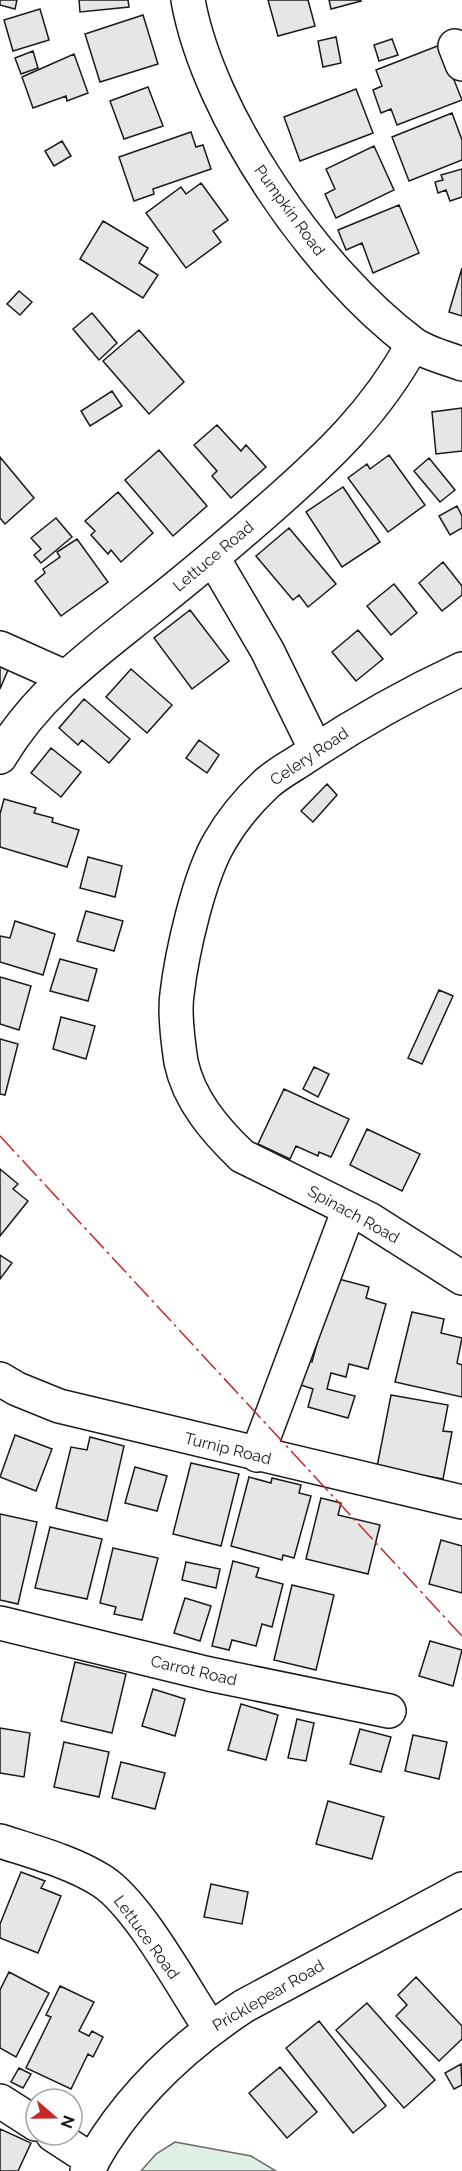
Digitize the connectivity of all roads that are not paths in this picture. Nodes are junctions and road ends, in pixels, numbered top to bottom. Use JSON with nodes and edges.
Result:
{"nodes":[{"id":1,"x":188,"y":0,"type":"edge"},
{"id":2,"x":413,"y":344,"type":"junction"},
{"id":3,"x":462,"y":364,"type":"edge"},
{"id":4,"x":213,"y":558,"type":"junction"},
{"id":5,"x":0,"y":648,"type":"edge"},
{"id":6,"x":462,"y":669,"type":"edge"},
{"id":7,"x":65,"y":677,"type":"junction"},
{"id":8,"x":316,"y":750,"type":"junction"},
{"id":9,"x":0,"y":757,"type":"edge"},
{"id":10,"x":242,"y":1156,"type":"joint"},
{"id":11,"x":349,"y":1209,"type":"junction"},
{"id":12,"x":462,"y":1278,"type":"edge"},
{"id":13,"x":0,"y":1379,"type":"edge"},
{"id":14,"x":257,"y":1455,"type":"junction"},
{"id":15,"x":462,"y":1502,"type":"edge"},
{"id":16,"x":0,"y":1623,"type":"edge"},
{"id":17,"x":389,"y":1712,"type":"dead end"},
{"id":18,"x":0,"y":1841,"type":"edge"},
{"id":19,"x":462,"y":1888,"type":"edge"},
{"id":20,"x":210,"y":2028,"type":"junction"},
{"id":21,"x":0,"y":2101,"type":"edge"},
{"id":22,"x":24,"y":2116,"type":"edge"},
{"id":23,"x":67,"y":2147,"type":"edge"},
{"id":24,"x":90,"y":2166,"type":"edge"}],
"edges":[{"from":1,"to":2,"type":"street","name":"Pumpkin Road"},
{"from":2,"to":3,"type":"street","name":"Pumpkin Road"},
{"from":2,"to":4,"type":"street","name":"Lettuce Road"},
{"from":4,"to":7,"type":"street","name":"Lettuce Road"},
{"from":4,"to":8,"type":"street"},
{"from":5,"to":7,"type":"street"},
{"from":6,"to":8,"type":"street","name":"Celery Road"},
{"from":7,"to":9,"type":"street","name":"Lettuce Road"},
{"from":8,"to":10,"type":"street","name":"Celery Road"},
{"from":10,"to":11,"type":"street","name":"Spinach Road"},
{"from":11,"to":12,"type":"street","name":"Spinach Road"},
{"from":11,"to":14,"type":"street"},
{"from":13,"to":14,"type":"street","name":"Turnip Road"},
{"from":14,"to":15,"type":"street","name":"Turnip Road"},
{"from":16,"to":17,"type":"street","name":"Carrot Road"},
{"from":18,"to":20,"type":"street","name":"Lettuce Road"},
{"from":19,"to":20,"type":"street","name":"Pricklepear Road"},
{"from":20,"to":24,"type":"street","name":"Pricklepear Road"},
{"from":21,"to":22,"type":"street"},
{"from":23,"to":24,"type":"street"}]}
